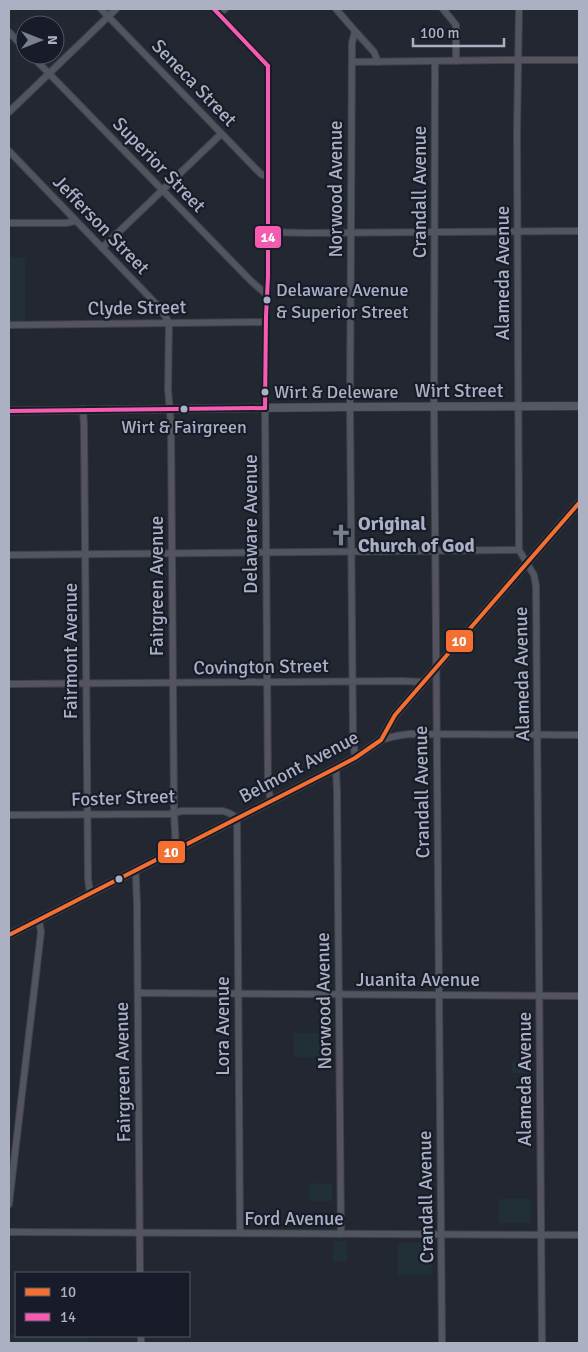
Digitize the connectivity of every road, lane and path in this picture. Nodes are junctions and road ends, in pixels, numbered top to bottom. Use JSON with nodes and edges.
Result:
{"nodes":[{"id":1,"x":101,"y":9,"type":"edge"},
{"id":2,"x":116,"y":9,"type":"edge"},
{"id":3,"x":225,"y":9,"type":"edge"},
{"id":4,"x":336,"y":9,"type":"edge"},
{"id":5,"x":443,"y":9,"type":"edge"},
{"id":6,"x":519,"y":9,"type":"edge"},
{"id":7,"x":216,"y":11,"type":"edge"},
{"id":8,"x":108,"y":16,"type":"junction"},
{"id":9,"x":355,"y":31,"type":"junction"},
{"id":10,"x":519,"y":60,"type":"junction"},
{"id":11,"x":579,"y":60,"type":"edge"},
{"id":12,"x":435,"y":61,"type":"junction"},
{"id":13,"x":456,"y":61,"type":"junction"},
{"id":14,"x":352,"y":62,"type":"junction"},
{"id":15,"x":378,"y":62,"type":"junction"},
{"id":16,"x":41,"y":65,"type":"edge"},
{"id":17,"x":49,"y":73,"type":"junction"},
{"id":18,"x":9,"y":112,"type":"edge"},
{"id":19,"x":222,"y":134,"type":"junction"},
{"id":20,"x":9,"y":151,"type":"edge"},
{"id":21,"x":268,"y":177,"type":"junction"},
{"id":22,"x":163,"y":191,"type":"junction"},
{"id":23,"x":75,"y":220,"type":"junction"},
{"id":24,"x":9,"y":223,"type":"edge"},
{"id":25,"x":518,"y":231,"type":"junction"},
{"id":26,"x":579,"y":231,"type":"edge"},
{"id":27,"x":268,"y":232,"type":"junction"},
{"id":28,"x":351,"y":232,"type":"junction"},
{"id":29,"x":435,"y":232,"type":"junction"},
{"id":30,"x":102,"y":248,"type":"junction"},
{"id":31,"x":266,"y":294,"type":"junction"},
{"id":32,"x":266,"y":322,"type":"junction"},
{"id":33,"x":169,"y":323,"type":"junction"},
{"id":34,"x":9,"y":325,"type":"edge"},
{"id":35,"x":579,"y":406,"type":"edge"},
{"id":36,"x":350,"y":407,"type":"junction"},
{"id":37,"x":434,"y":407,"type":"junction"},
{"id":38,"x":518,"y":407,"type":"junction"},
{"id":39,"x":170,"y":408,"type":"junction"},
{"id":40,"x":265,"y":408,"type":"junction"},
{"id":41,"x":83,"y":409,"type":"junction"},
{"id":42,"x":9,"y":411,"type":"edge"},
{"id":43,"x":579,"y":503,"type":"edge"},
{"id":44,"x":519,"y":550,"type":"junction"},
{"id":45,"x":436,"y":551,"type":"junction"},
{"id":46,"x":267,"y":552,"type":"junction"},
{"id":47,"x":352,"y":552,"type":"junction"},
{"id":48,"x":172,"y":553,"type":"junction"},
{"id":49,"x":85,"y":554,"type":"junction"},
{"id":50,"x":9,"y":555,"type":"edge"},
{"id":51,"x":528,"y":563,"type":"junction"},
{"id":52,"x":437,"y":667,"type":"junction"},
{"id":53,"x":352,"y":681,"type":"junction"},
{"id":54,"x":268,"y":682,"type":"junction"},
{"id":55,"x":424,"y":682,"type":"junction"},
{"id":56,"x":173,"y":683,"type":"junction"},
{"id":57,"x":9,"y":684,"type":"edge"},
{"id":58,"x":86,"y":684,"type":"junction"},
{"id":59,"x":437,"y":734,"type":"junction"},
{"id":60,"x":537,"y":735,"type":"junction"},
{"id":61,"x":579,"y":735,"type":"edge"},
{"id":62,"x":381,"y":740,"type":"junction"},
{"id":63,"x":355,"y":758,"type":"junction"},
{"id":64,"x":336,"y":768,"type":"junction"},
{"id":65,"x":271,"y":801,"type":"junction"},
{"id":66,"x":174,"y":813,"type":"junction"},
{"id":67,"x":9,"y":815,"type":"edge"},
{"id":68,"x":88,"y":815,"type":"junction"},
{"id":69,"x":237,"y":818,"type":"junction"},
{"id":70,"x":176,"y":849,"type":"junction"},
{"id":71,"x":135,"y":870,"type":"junction"},
{"id":72,"x":90,"y":893,"type":"junction"},
{"id":73,"x":39,"y":920,"type":"junction"},
{"id":74,"x":9,"y":935,"type":"edge"},
{"id":75,"x":138,"y":993,"type":"junction"},
{"id":76,"x":238,"y":994,"type":"junction"},
{"id":77,"x":338,"y":994,"type":"junction"},
{"id":78,"x":439,"y":995,"type":"junction"},
{"id":79,"x":539,"y":996,"type":"junction"},
{"id":80,"x":579,"y":996,"type":"edge"},
{"id":81,"x":9,"y":1129,"type":"edge"},
{"id":82,"x":18,"y":1130,"type":"junction"},
{"id":83,"x":9,"y":1204,"type":"edge"},
{"id":84,"x":9,"y":1232,"type":"edge"},
{"id":85,"x":140,"y":1233,"type":"junction"},
{"id":86,"x":240,"y":1233,"type":"junction"},
{"id":87,"x":341,"y":1234,"type":"junction"},
{"id":88,"x":441,"y":1234,"type":"junction"},
{"id":89,"x":541,"y":1235,"type":"junction"},
{"id":90,"x":579,"y":1235,"type":"edge"},
{"id":91,"x":140,"y":1272,"type":"edge"},
{"id":92,"x":442,"y":1343,"type":"edge"},
{"id":93,"x":542,"y":1343,"type":"edge"}],
"edges":[{"from":1,"to":8,"type":"street","name":"Seneca Street"},
{"from":2,"to":8,"type":"street"},
{"from":3,"to":7,"type":"street"},
{"from":4,"to":9,"type":"street"},
{"from":5,"to":13,"type":"street"},
{"from":6,"to":10,"type":"street","name":"Alameda Avenue"},
{"from":7,"to":21,"type":"street","name":"Delaware Avenue"},
{"from":8,"to":17,"type":"street"},
{"from":8,"to":19,"type":"street","name":"Seneca Street"},
{"from":9,"to":14,"type":"street","name":"Norwood Avenue"},
{"from":9,"to":15,"type":"street"},
{"from":10,"to":11,"type":"street"},
{"from":10,"to":13,"type":"street"},
{"from":10,"to":25,"type":"street","name":"Alameda Avenue"},
{"from":12,"to":13,"type":"street"},
{"from":12,"to":15,"type":"street"},
{"from":12,"to":29,"type":"street","name":"Crandall Avenue"},
{"from":14,"to":15,"type":"street"},
{"from":14,"to":28,"type":"street","name":"Norwood Avenue"},
{"from":16,"to":17,"type":"street","name":"Superior Street"},
{"from":17,"to":18,"type":"street"},
{"from":17,"to":22,"type":"street","name":"Superior Street"},
{"from":19,"to":21,"type":"street","name":"Seneca Street"},
{"from":19,"to":22,"type":"street"},
{"from":20,"to":23,"type":"street","name":"Jefferson Street"},
{"from":21,"to":27,"type":"street","name":"Delaware Avenue"},
{"from":22,"to":30,"type":"street"},
{"from":22,"to":31,"type":"street","name":"Superior Street"},
{"from":23,"to":24,"type":"street"},
{"from":23,"to":30,"type":"street","name":"Jefferson Street"},
{"from":25,"to":26,"type":"street"},
{"from":25,"to":29,"type":"street"},
{"from":25,"to":38,"type":"street","name":"Alameda Avenue"},
{"from":27,"to":28,"type":"street"},
{"from":27,"to":31,"type":"street","name":"Delaware Avenue"},
{"from":28,"to":29,"type":"street"},
{"from":28,"to":36,"type":"street","name":"Norwood Avenue"},
{"from":29,"to":37,"type":"street","name":"Crandall Avenue"},
{"from":30,"to":33,"type":"street","name":"Jefferson Street"},
{"from":31,"to":32,"type":"street","name":"Delaware Avenue"},
{"from":32,"to":33,"type":"street","name":"Clyde Street"},
{"from":32,"to":40,"type":"street","name":"Delaware Avenue"},
{"from":33,"to":34,"type":"street","name":"Clyde Street"},
{"from":33,"to":39,"type":"street","name":"Fairgreen Avenue"},
{"from":35,"to":38,"type":"main road","name":"Wirt Street"},
{"from":36,"to":37,"type":"main road","name":"Wirt Street"},
{"from":36,"to":40,"type":"main road","name":"Wirt Street"},
{"from":36,"to":47,"type":"street","name":"Norwood Avenue"},
{"from":37,"to":38,"type":"main road","name":"Wirt Street"},
{"from":37,"to":45,"type":"street","name":"Crandall Avenue"},
{"from":38,"to":44,"type":"street","name":"Alameda Avenue"},
{"from":39,"to":40,"type":"main road","name":"Wirt Street"},
{"from":39,"to":41,"type":"main road","name":"Wirt Street"},
{"from":39,"to":48,"type":"street","name":"Fairgreen Avenue"},
{"from":40,"to":46,"type":"street","name":"Delaware Avenue"},
{"from":41,"to":42,"type":"main road","name":"Wirt Street"},
{"from":41,"to":49,"type":"street","name":"Fairmont Avenue"},
{"from":43,"to":51,"type":"main road","name":"Belmont Avenue"},
{"from":44,"to":45,"type":"street"},
{"from":44,"to":51,"type":"street","name":"Alameda Avenue"},
{"from":45,"to":47,"type":"street"},
{"from":45,"to":52,"type":"street","name":"Crandall Avenue"},
{"from":46,"to":47,"type":"street"},
{"from":46,"to":48,"type":"street"},
{"from":46,"to":54,"type":"street","name":"Delaware Avenue"},
{"from":47,"to":53,"type":"street","name":"Norwood Avenue"},
{"from":48,"to":49,"type":"street"},
{"from":48,"to":56,"type":"street","name":"Fairgreen Avenue"},
{"from":49,"to":50,"type":"street"},
{"from":49,"to":58,"type":"street","name":"Fairmont Avenue"},
{"from":51,"to":52,"type":"main road","name":"Belmont Avenue"},
{"from":51,"to":60,"type":"street","name":"Alameda Avenue"},
{"from":52,"to":55,"type":"main road","name":"Belmont Avenue"},
{"from":52,"to":59,"type":"street","name":"Crandall Avenue"},
{"from":53,"to":54,"type":"street","name":"Covington Street"},
{"from":53,"to":55,"type":"street","name":"Covington Street"},
{"from":53,"to":63,"type":"street"},
{"from":54,"to":56,"type":"street","name":"Covington Street"},
{"from":54,"to":65,"type":"street","name":"Delaware Avenue"},
{"from":55,"to":62,"type":"main road","name":"Belmont Avenue"},
{"from":56,"to":58,"type":"street","name":"Covington Street"},
{"from":56,"to":66,"type":"street","name":"Fairgreen Avenue"},
{"from":57,"to":58,"type":"street","name":"Covington Street"},
{"from":58,"to":68,"type":"street","name":"Fairmont Avenue"},
{"from":59,"to":60,"type":"street"},
{"from":59,"to":62,"type":"street"},
{"from":59,"to":78,"type":"street","name":"Crandall Avenue"},
{"from":60,"to":61,"type":"street"},
{"from":60,"to":79,"type":"street","name":"Alameda Avenue"},
{"from":62,"to":63,"type":"main road","name":"Belmont Avenue"},
{"from":63,"to":64,"type":"main road","name":"Belmont Avenue"},
{"from":64,"to":65,"type":"main road","name":"Belmont Avenue"},
{"from":64,"to":77,"type":"street","name":"Norwood Avenue"},
{"from":65,"to":69,"type":"main road","name":"Belmont Avenue"},
{"from":66,"to":68,"type":"street","name":"Foster Street"},
{"from":66,"to":69,"type":"street","name":"Foster Street"},
{"from":66,"to":70,"type":"street","name":"Fairgreen Avenue"},
{"from":67,"to":68,"type":"street","name":"Foster Street"},
{"from":68,"to":72,"type":"street","name":"Fairmont Avenue"},
{"from":69,"to":70,"type":"main road","name":"Belmont Avenue"},
{"from":69,"to":76,"type":"street","name":"Lora Avenue"},
{"from":70,"to":71,"type":"main road","name":"Belmont Avenue"},
{"from":71,"to":72,"type":"main road","name":"Belmont Avenue"},
{"from":71,"to":75,"type":"street","name":"Fairgreen Avenue"},
{"from":72,"to":73,"type":"main road","name":"Belmont Avenue"},
{"from":73,"to":74,"type":"main road","name":"Belmont Avenue"},
{"from":73,"to":82,"type":"street"},
{"from":75,"to":76,"type":"street","name":"Juanita Avenue"},
{"from":75,"to":85,"type":"street","name":"Fairgreen Avenue"},
{"from":76,"to":77,"type":"street","name":"Juanita Avenue"},
{"from":76,"to":86,"type":"street","name":"Lora Avenue"},
{"from":77,"to":78,"type":"street","name":"Juanita Avenue"},
{"from":77,"to":87,"type":"street","name":"Norwood Avenue"},
{"from":78,"to":79,"type":"street","name":"Juanita Avenue"},
{"from":78,"to":88,"type":"street","name":"Crandall Avenue"},
{"from":79,"to":80,"type":"street","name":"Juanita Avenue"},
{"from":79,"to":89,"type":"street","name":"Alameda Avenue"},
{"from":81,"to":82,"type":"street"},
{"from":82,"to":83,"type":"street"},
{"from":84,"to":85,"type":"street","name":"Ford Avenue"},
{"from":85,"to":86,"type":"street","name":"Ford Avenue"},
{"from":85,"to":91,"type":"street","name":"Fairgreen Avenue"},
{"from":86,"to":87,"type":"street","name":"Ford Avenue"},
{"from":87,"to":88,"type":"street","name":"Ford Avenue"},
{"from":88,"to":89,"type":"street","name":"Ford Avenue"},
{"from":88,"to":92,"type":"street","name":"Crandall Avenue"},
{"from":89,"to":90,"type":"street","name":"Ford Avenue"},
{"from":89,"to":93,"type":"street","name":"Alameda Avenue"}]}
